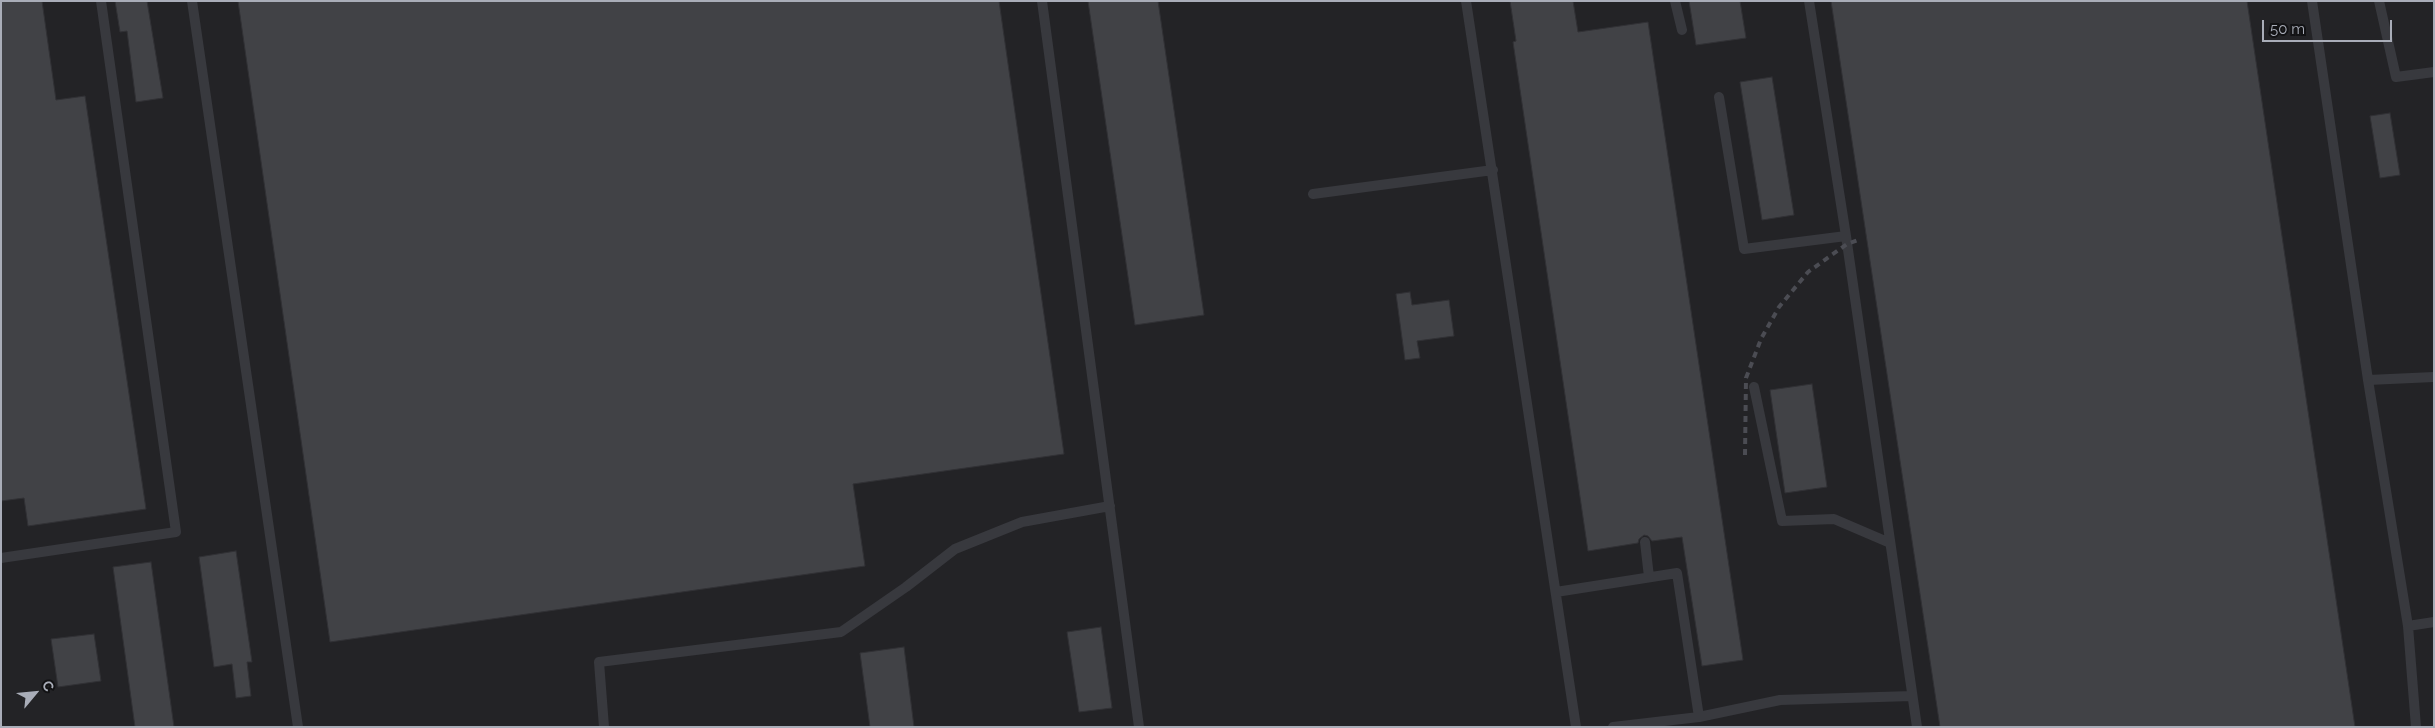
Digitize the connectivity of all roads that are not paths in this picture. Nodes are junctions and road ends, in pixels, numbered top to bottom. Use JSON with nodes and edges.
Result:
{"nodes":[{"id":1,"x":101,"y":1,"type":"edge"},
{"id":2,"x":192,"y":1,"type":"edge"},
{"id":3,"x":1042,"y":1,"type":"edge"},
{"id":4,"x":1466,"y":1,"type":"edge"},
{"id":5,"x":1675,"y":1,"type":"edge"},
{"id":6,"x":1809,"y":1,"type":"edge"},
{"id":7,"x":2324,"y":1,"type":"edge"},
{"id":8,"x":2380,"y":1,"type":"edge"},
{"id":9,"x":2312,"y":3,"type":"edge"},
{"id":10,"x":1682,"y":30,"type":"dead end"},
{"id":11,"x":2434,"y":72,"type":"edge"},
{"id":12,"x":1719,"y":97,"type":"dead end"},
{"id":13,"x":1493,"y":170,"type":"junction"},
{"id":14,"x":1313,"y":194,"type":"dead end"},
{"id":15,"x":1846,"y":236,"type":"junction"},
{"id":16,"x":2434,"y":377,"type":"edge"},
{"id":17,"x":2368,"y":380,"type":"junction"},
{"id":18,"x":1754,"y":387,"type":"dead end"},
{"id":19,"x":1110,"y":506,"type":"junction"},
{"id":20,"x":1646,"y":542,"type":"dead end"},
{"id":21,"x":1890,"y":543,"type":"junction"},
{"id":22,"x":1,"y":558,"type":"edge"},
{"id":23,"x":1650,"y":578,"type":"junction"},
{"id":24,"x":1556,"y":592,"type":"junction"},
{"id":25,"x":2434,"y":622,"type":"edge"},
{"id":26,"x":2408,"y":626,"type":"junction"},
{"id":27,"x":1912,"y":696,"type":"junction"},
{"id":28,"x":1699,"y":716,"type":"junction"},
{"id":29,"x":298,"y":727,"type":"edge"},
{"id":30,"x":604,"y":727,"type":"edge"},
{"id":31,"x":1139,"y":727,"type":"edge"},
{"id":32,"x":1576,"y":727,"type":"edge"},
{"id":33,"x":1613,"y":727,"type":"edge"},
{"id":34,"x":1917,"y":727,"type":"edge"},
{"id":35,"x":2416,"y":727,"type":"edge"}],
"edges":[{"from":1,"to":22,"type":"lane"},
{"from":2,"to":29,"type":"lane"},
{"from":3,"to":19,"type":"lane"},
{"from":4,"to":13,"type":"lane"},
{"from":5,"to":10,"type":"lane"},
{"from":6,"to":15,"type":"lane"},
{"from":7,"to":9,"type":"lane"},
{"from":8,"to":11,"type":"lane"},
{"from":9,"to":17,"type":"lane"},
{"from":12,"to":15,"type":"lane"},
{"from":13,"to":14,"type":"lane"},
{"from":13,"to":24,"type":"lane"},
{"from":15,"to":21,"type":"lane"},
{"from":16,"to":17,"type":"lane"},
{"from":17,"to":26,"type":"lane"},
{"from":18,"to":21,"type":"lane"},
{"from":19,"to":30,"type":"lane"},
{"from":19,"to":31,"type":"lane"},
{"from":20,"to":23,"type":"lane"},
{"from":21,"to":27,"type":"lane"},
{"from":23,"to":24,"type":"lane"},
{"from":23,"to":28,"type":"lane"},
{"from":24,"to":32,"type":"lane"},
{"from":25,"to":26,"type":"lane"},
{"from":26,"to":35,"type":"lane"},
{"from":27,"to":28,"type":"lane"},
{"from":27,"to":34,"type":"lane"},
{"from":28,"to":33,"type":"lane"}]}
